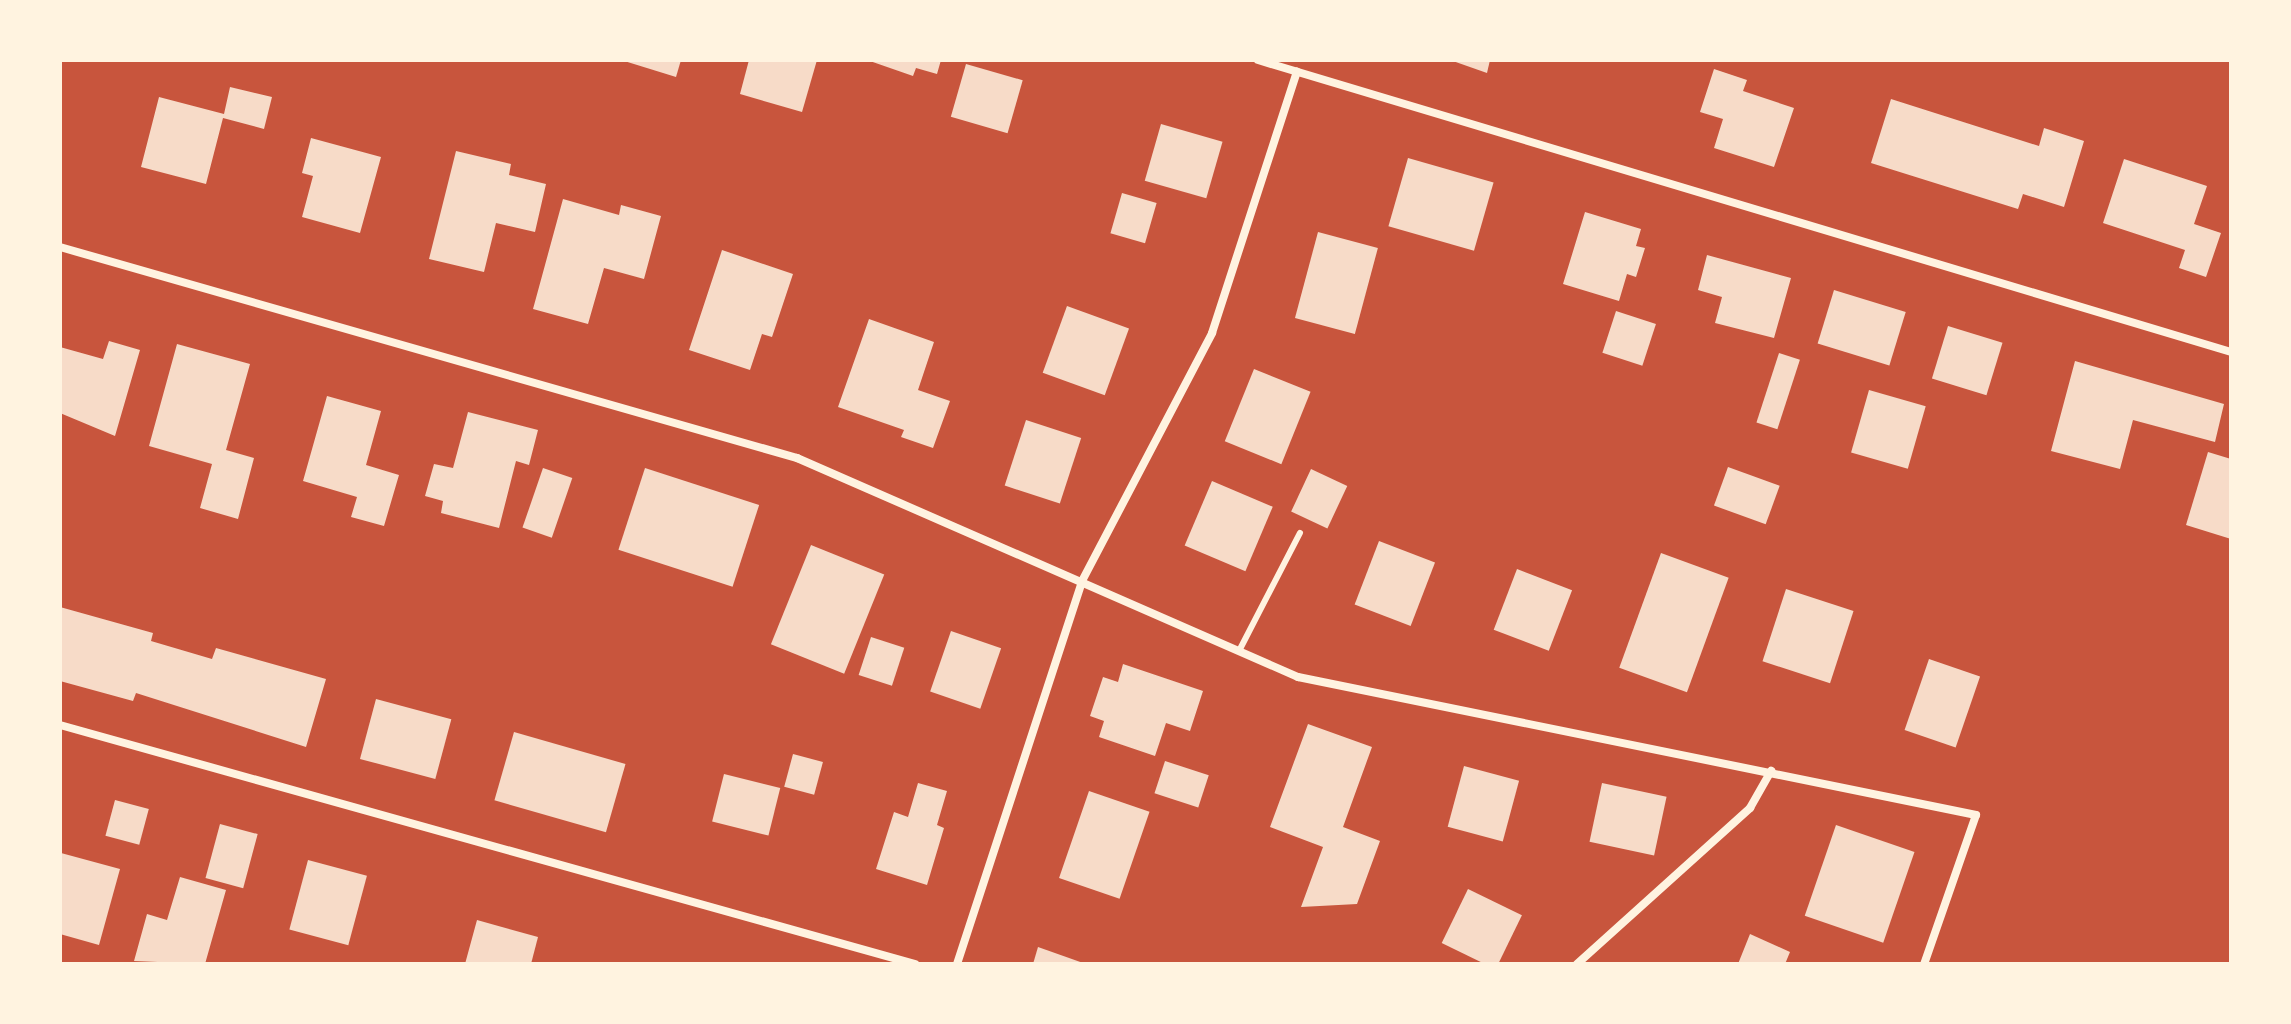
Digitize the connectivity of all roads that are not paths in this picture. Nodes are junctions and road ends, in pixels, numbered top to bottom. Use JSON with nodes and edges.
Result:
{"nodes":[{"id":1,"x":1258,"y":60,"type":"edge"},
{"id":2,"x":1297,"y":71,"type":"junction"},
{"id":3,"x":60,"y":247,"type":"edge"},
{"id":4,"x":2231,"y":352,"type":"edge"},
{"id":5,"x":1300,"y":533,"type":"dead end"},
{"id":6,"x":1082,"y":581,"type":"junction"},
{"id":7,"x":1239,"y":651,"type":"junction"},
{"id":8,"x":60,"y":725,"type":"edge"},
{"id":9,"x":1771,"y":771,"type":"junction"},
{"id":10,"x":915,"y":964,"type":"edge"},
{"id":11,"x":957,"y":964,"type":"edge"},
{"id":12,"x":1577,"y":964,"type":"edge"},
{"id":13,"x":1924,"y":964,"type":"edge"}],
"edges":[{"from":1,"to":2,"type":"street"},
{"from":2,"to":4,"type":"street"},
{"from":2,"to":6,"type":"street"},
{"from":3,"to":6,"type":"street"},
{"from":5,"to":7,"type":"lane"},
{"from":6,"to":7,"type":"street"},
{"from":6,"to":11,"type":"street"},
{"from":7,"to":9,"type":"street"},
{"from":8,"to":10,"type":"street"},
{"from":9,"to":12,"type":"street"},
{"from":9,"to":13,"type":"street"}]}
